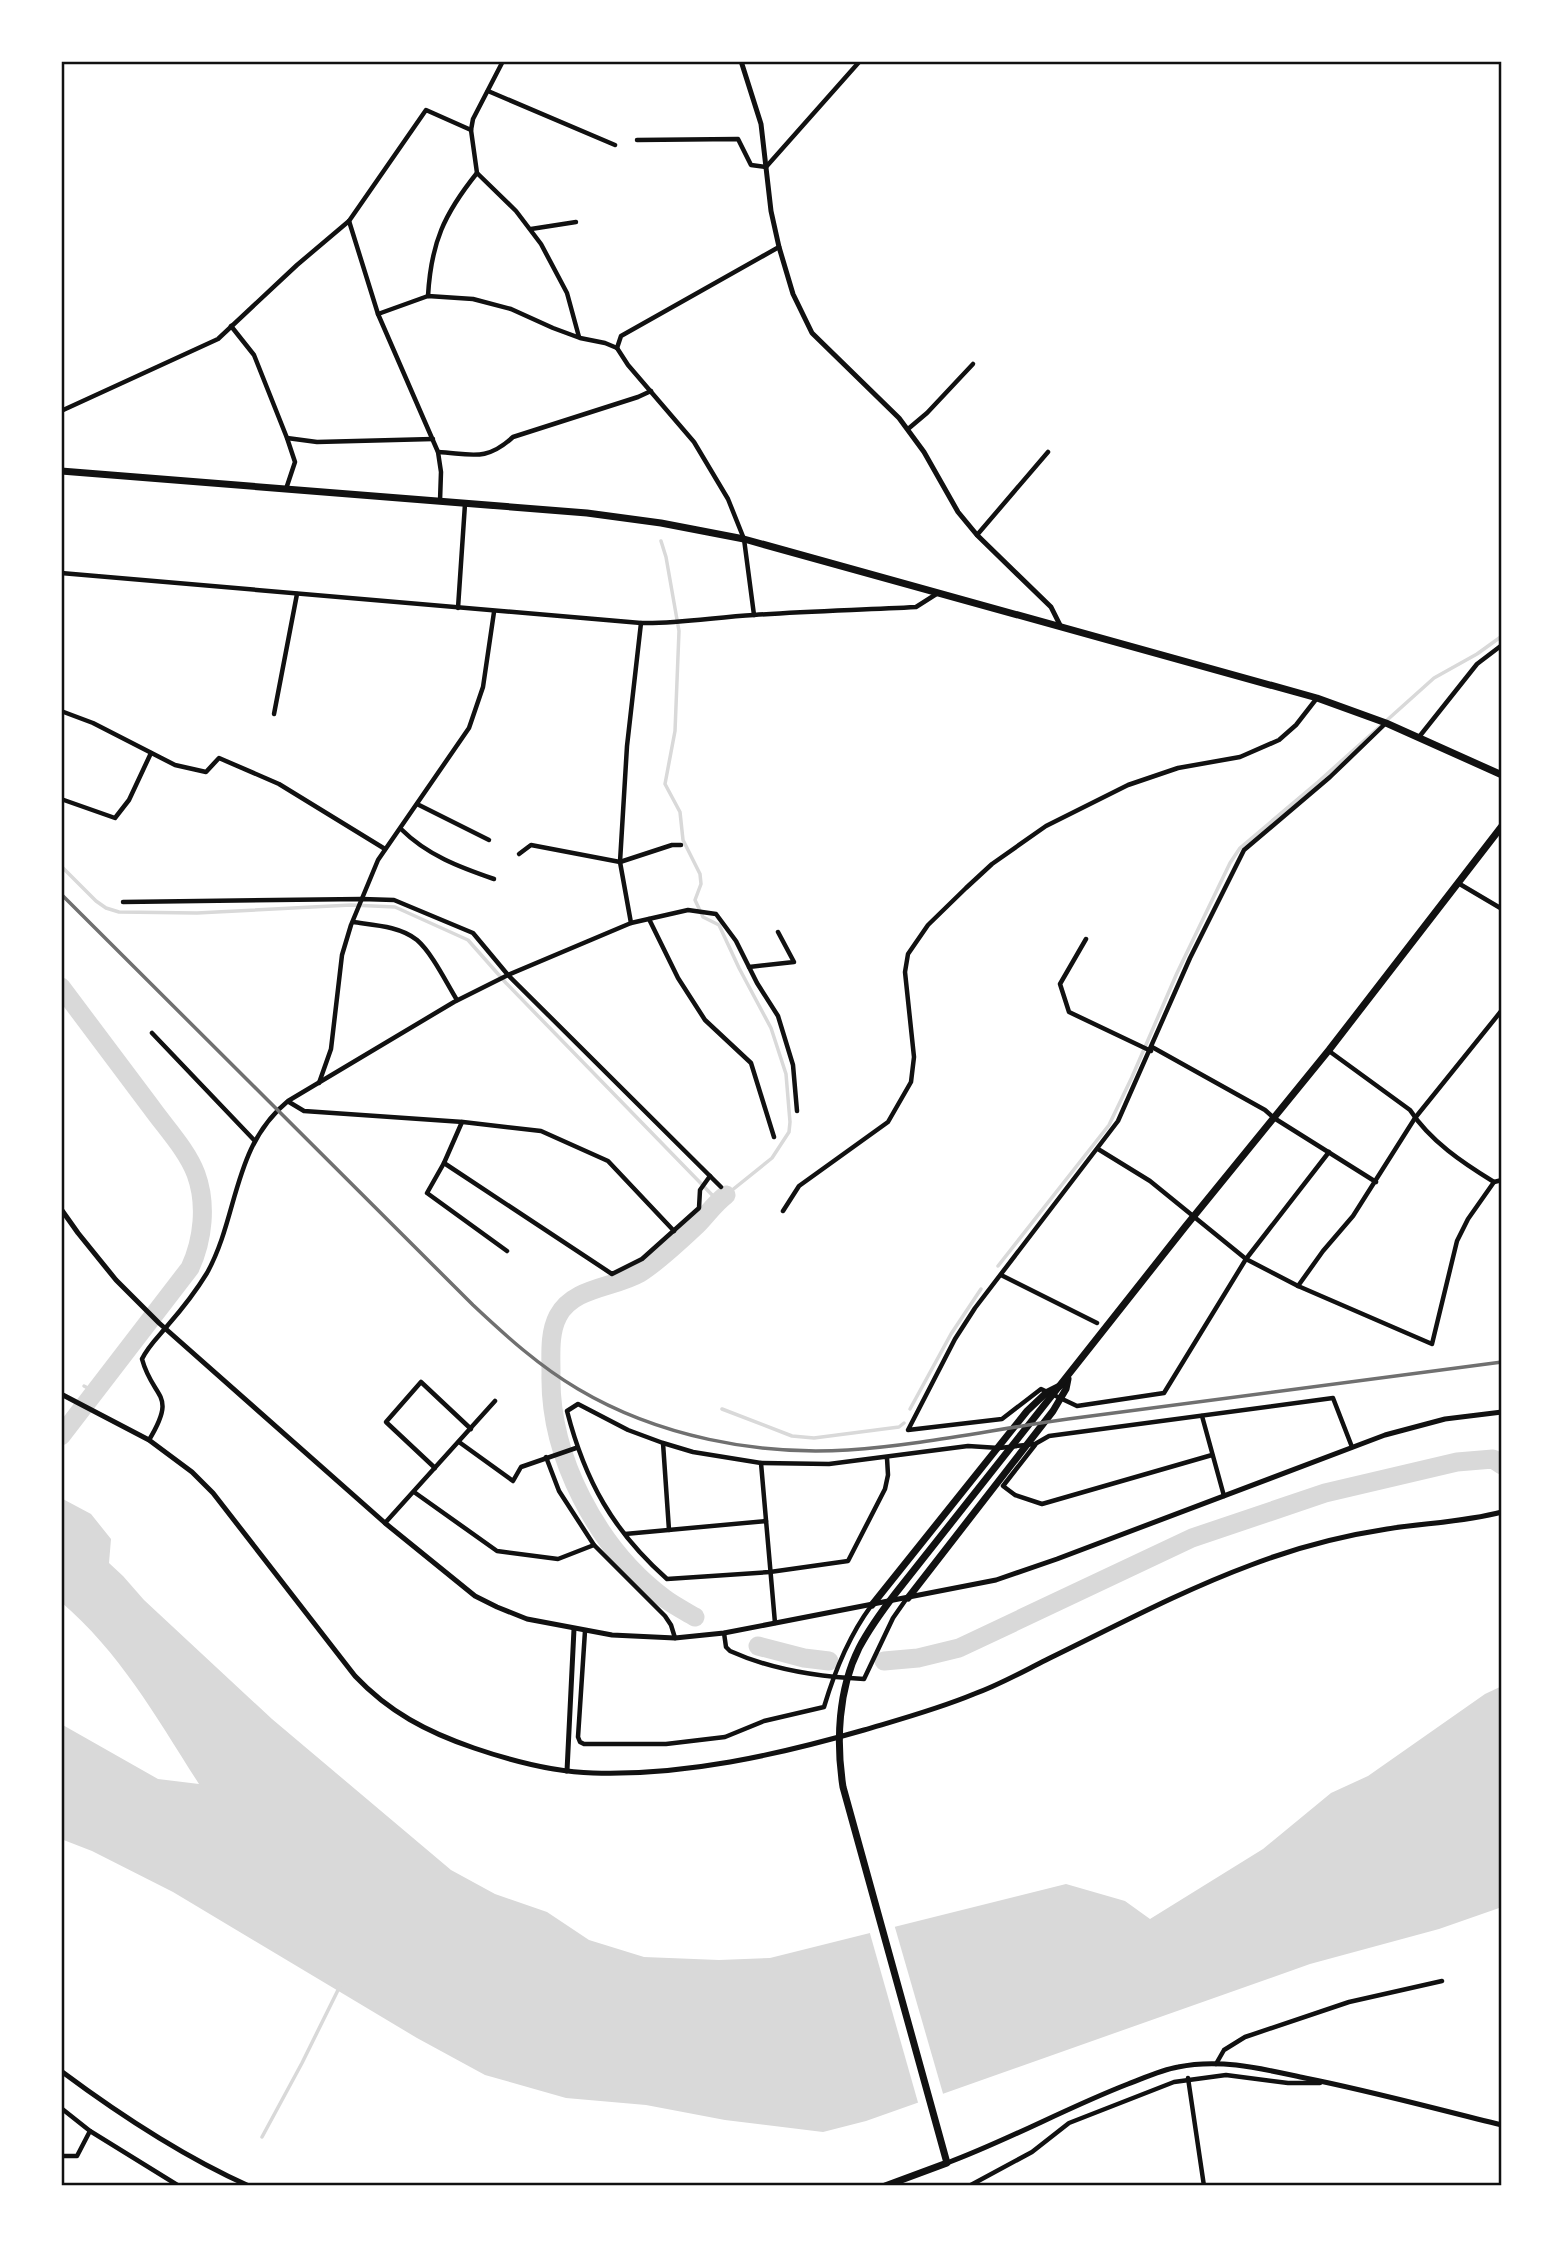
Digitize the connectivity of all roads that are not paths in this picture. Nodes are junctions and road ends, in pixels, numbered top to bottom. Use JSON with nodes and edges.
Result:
{"nodes":[{"id":1,"x":503,"y":61,"type":"edge"},
{"id":2,"x":741,"y":61,"type":"edge"},
{"id":3,"x":860,"y":61,"type":"edge"},
{"id":4,"x":488,"y":90,"type":"junction"},
{"id":5,"x":471,"y":130,"type":"junction"},
{"id":6,"x":637,"y":141,"type":"dead end"},
{"id":7,"x":615,"y":145,"type":"dead end"},
{"id":8,"x":766,"y":167,"type":"junction"},
{"id":9,"x":477,"y":173,"type":"junction"},
{"id":10,"x":349,"y":221,"type":"junction"},
{"id":11,"x":576,"y":222,"type":"dead end"},
{"id":12,"x":531,"y":229,"type":"junction"},
{"id":13,"x":779,"y":247,"type":"junction"},
{"id":14,"x":428,"y":296,"type":"junction"},
{"id":15,"x":379,"y":314,"type":"junction"},
{"id":16,"x":232,"y":326,"type":"junction"},
{"id":17,"x":580,"y":338,"type":"junction"},
{"id":18,"x":617,"y":348,"type":"junction"},
{"id":19,"x":973,"y":364,"type":"dead end"},
{"id":20,"x":651,"y":391,"type":"junction"},
{"id":21,"x":61,"y":411,"type":"edge"},
{"id":22,"x":908,"y":429,"type":"junction"},
{"id":23,"x":287,"y":438,"type":"junction"},
{"id":24,"x":433,"y":439,"type":"junction"},
{"id":25,"x":438,"y":452,"type":"junction"},
{"id":26,"x":1048,"y":452,"type":"dead end"},
{"id":27,"x":61,"y":471,"type":"edge"},
{"id":28,"x":286,"y":489,"type":"junction"},
{"id":29,"x":440,"y":501,"type":"junction"},
{"id":30,"x":465,"y":504,"type":"junction"},
{"id":31,"x":977,"y":535,"type":"junction"},
{"id":32,"x":744,"y":540,"type":"junction"},
{"id":33,"x":61,"y":573,"type":"edge"},
{"id":34,"x":938,"y":593,"type":"junction"},
{"id":35,"x":297,"y":594,"type":"junction"},
{"id":36,"x":458,"y":608,"type":"junction"},
{"id":37,"x":494,"y":612,"type":"junction"},
{"id":38,"x":754,"y":615,"type":"junction"},
{"id":39,"x":641,"y":623,"type":"junction"},
{"id":40,"x":1061,"y":627,"type":"junction"},
{"id":41,"x":1502,"y":645,"type":"edge"},
{"id":42,"x":1317,"y":698,"type":"junction"},
{"id":43,"x":61,"y":711,"type":"edge"},
{"id":44,"x":274,"y":714,"type":"dead end"},
{"id":45,"x":1386,"y":723,"type":"junction"},
{"id":46,"x":1419,"y":737,"type":"junction"},
{"id":47,"x":151,"y":753,"type":"junction"},
{"id":48,"x":1502,"y":775,"type":"edge"},
{"id":49,"x":61,"y":799,"type":"edge"},
{"id":50,"x":417,"y":804,"type":"junction"},
{"id":51,"x":1502,"y":826,"type":"edge"},
{"id":52,"x":401,"y":829,"type":"junction"},
{"id":53,"x":489,"y":840,"type":"dead end"},
{"id":54,"x":681,"y":845,"type":"dead end"},
{"id":55,"x":385,"y":849,"type":"junction"},
{"id":56,"x":519,"y":855,"type":"dead end"},
{"id":57,"x":620,"y":862,"type":"junction"},
{"id":58,"x":494,"y":879,"type":"dead end"},
{"id":59,"x":1458,"y":883,"type":"junction"},
{"id":60,"x":362,"y":899,"type":"junction"},
{"id":61,"x":123,"y":902,"type":"dead end"},
{"id":62,"x":1502,"y":909,"type":"edge"},
{"id":63,"x":649,"y":919,"type":"junction"},
{"id":64,"x":352,"y":922,"type":"junction"},
{"id":65,"x":631,"y":923,"type":"junction"},
{"id":66,"x":778,"y":932,"type":"dead end"},
{"id":67,"x":1086,"y":939,"type":"dead end"},
{"id":68,"x":749,"y":967,"type":"junction"},
{"id":69,"x":508,"y":975,"type":"junction"},
{"id":70,"x":457,"y":1000,"type":"junction"},
{"id":71,"x":1502,"y":1010,"type":"edge"},
{"id":72,"x":152,"y":1033,"type":"dead end"},
{"id":73,"x":1148,"y":1048,"type":"junction"},
{"id":74,"x":1329,"y":1051,"type":"junction"},
{"id":75,"x":319,"y":1083,"type":"junction"},
{"id":76,"x":288,"y":1101,"type":"junction"},
{"id":77,"x":797,"y":1111,"type":"dead end"},
{"id":78,"x":1274,"y":1118,"type":"junction"},
{"id":79,"x":1415,"y":1118,"type":"junction"},
{"id":80,"x":463,"y":1122,"type":"junction"},
{"id":81,"x":774,"y":1137,"type":"dead end"},
{"id":82,"x":254,"y":1140,"type":"junction"},
{"id":83,"x":1098,"y":1149,"type":"junction"},
{"id":84,"x":1329,"y":1152,"type":"junction"},
{"id":85,"x":444,"y":1163,"type":"junction"},
{"id":86,"x":710,"y":1176,"type":"junction"},
{"id":87,"x":1502,"y":1180,"type":"edge"},
{"id":88,"x":1376,"y":1182,"type":"junction"},
{"id":89,"x":1494,"y":1182,"type":"junction"},
{"id":90,"x":721,"y":1187,"type":"dead end"},
{"id":91,"x":61,"y":1209,"type":"edge"},
{"id":92,"x":783,"y":1211,"type":"dead end"},
{"id":93,"x":1195,"y":1216,"type":"junction"},
{"id":94,"x":674,"y":1231,"type":"junction"},
{"id":95,"x":507,"y":1251,"type":"dead end"},
{"id":96,"x":1246,"y":1259,"type":"junction"},
{"id":97,"x":1001,"y":1275,"type":"junction"},
{"id":98,"x":1298,"y":1286,"type":"junction"},
{"id":99,"x":1097,"y":1323,"type":"dead end"},
{"id":100,"x":166,"y":1328,"type":"junction"},
{"id":101,"x":1069,"y":1375,"type":"junction"},
{"id":102,"x":1061,"y":1385,"type":"junction"},
{"id":103,"x":61,"y":1394,"type":"edge"},
{"id":104,"x":495,"y":1401,"type":"dead end"},
{"id":105,"x":1502,"y":1412,"type":"edge"},
{"id":106,"x":1202,"y":1416,"type":"junction"},
{"id":107,"x":471,"y":1429,"type":"junction"},
{"id":108,"x":149,"y":1440,"type":"junction"},
{"id":109,"x":459,"y":1442,"type":"junction"},
{"id":110,"x":663,"y":1443,"type":"junction"},
{"id":111,"x":1035,"y":1444,"type":"junction"},
{"id":112,"x":1352,"y":1447,"type":"junction"},
{"id":113,"x":576,"y":1448,"type":"junction"},
{"id":114,"x":1212,"y":1455,"type":"junction"},
{"id":115,"x":549,"y":1456,"type":"junction"},
{"id":116,"x":887,"y":1458,"type":"junction"},
{"id":117,"x":761,"y":1463,"type":"junction"},
{"id":118,"x":435,"y":1468,"type":"junction"},
{"id":119,"x":414,"y":1492,"type":"junction"},
{"id":120,"x":1224,"y":1496,"type":"junction"},
{"id":121,"x":1502,"y":1512,"type":"edge"},
{"id":122,"x":766,"y":1521,"type":"junction"},
{"id":123,"x":386,"y":1523,"type":"junction"},
{"id":124,"x":669,"y":1530,"type":"junction"},
{"id":125,"x":624,"y":1534,"type":"junction"},
{"id":126,"x":594,"y":1545,"type":"junction"},
{"id":127,"x":770,"y":1572,"type":"junction"},
{"id":128,"x":908,"y":1598,"type":"junction"},
{"id":129,"x":872,"y":1605,"type":"junction"},
{"id":130,"x":775,"y":1623,"type":"junction"},
{"id":131,"x":574,"y":1629,"type":"junction"},
{"id":132,"x":585,"y":1631,"type":"junction"},
{"id":133,"x":724,"y":1633,"type":"junction"},
{"id":134,"x":675,"y":1638,"type":"junction"},
{"id":135,"x":833,"y":1677,"type":"junction"},
{"id":136,"x":839,"y":1737,"type":"junction"},
{"id":137,"x":566,"y":1771,"type":"junction"},
{"id":138,"x":1442,"y":1981,"type":"dead end"},
{"id":139,"x":1216,"y":2064,"type":"junction"},
{"id":140,"x":61,"y":2071,"type":"edge"},
{"id":141,"x":1188,"y":2078,"type":"junction"},
{"id":142,"x":1328,"y":2082,"type":"junction"},
{"id":143,"x":61,"y":2108,"type":"edge"},
{"id":144,"x":1502,"y":2125,"type":"edge"},
{"id":145,"x":90,"y":2131,"type":"junction"},
{"id":146,"x":61,"y":2156,"type":"edge"},
{"id":147,"x":947,"y":2163,"type":"junction"},
{"id":148,"x":179,"y":2186,"type":"edge"},
{"id":149,"x":249,"y":2186,"type":"edge"},
{"id":150,"x":885,"y":2186,"type":"edge"},
{"id":151,"x":969,"y":2186,"type":"edge"},
{"id":152,"x":1205,"y":2186,"type":"edge"}],
"edges":[{"from":1,"to":4,"type":"street"},
{"from":2,"to":8,"type":"street"},
{"from":3,"to":8,"type":"street"},
{"from":4,"to":5,"type":"street"},
{"from":4,"to":7,"type":"street"},
{"from":5,"to":9,"type":"street"},
{"from":5,"to":10,"type":"street"},
{"from":6,"to":8,"type":"street"},
{"from":8,"to":13,"type":"street"},
{"from":9,"to":12,"type":"street"},
{"from":9,"to":14,"type":"street"},
{"from":10,"to":15,"type":"street"},
{"from":10,"to":16,"type":"street"},
{"from":11,"to":12,"type":"street"},
{"from":12,"to":17,"type":"street"},
{"from":13,"to":18,"type":"street"},
{"from":13,"to":22,"type":"street"},
{"from":14,"to":15,"type":"street"},
{"from":14,"to":17,"type":"street"},
{"from":15,"to":24,"type":"street"},
{"from":16,"to":21,"type":"street"},
{"from":16,"to":23,"type":"street"},
{"from":17,"to":18,"type":"street"},
{"from":18,"to":20,"type":"street"},
{"from":19,"to":22,"type":"street"},
{"from":20,"to":25,"type":"street"},
{"from":20,"to":32,"type":"street"},
{"from":22,"to":31,"type":"street"},
{"from":23,"to":24,"type":"street"},
{"from":23,"to":28,"type":"street"},
{"from":24,"to":25,"type":"street"},
{"from":25,"to":29,"type":"street"},
{"from":26,"to":31,"type":"street"},
{"from":27,"to":28,"type":"main road"},
{"from":28,"to":29,"type":"main road"},
{"from":29,"to":30,"type":"main road"},
{"from":30,"to":32,"type":"main road"},
{"from":30,"to":36,"type":"street"},
{"from":31,"to":40,"type":"street"},
{"from":32,"to":34,"type":"main road"},
{"from":32,"to":38,"type":"street"},
{"from":33,"to":35,"type":"street"},
{"from":34,"to":38,"type":"street"},
{"from":34,"to":40,"type":"main road"},
{"from":35,"to":36,"type":"street"},
{"from":35,"to":44,"type":"street"},
{"from":36,"to":37,"type":"street"},
{"from":37,"to":39,"type":"street"},
{"from":37,"to":50,"type":"street"},
{"from":38,"to":39,"type":"street"},
{"from":39,"to":57,"type":"street"},
{"from":40,"to":42,"type":"main road"},
{"from":41,"to":46,"type":"street"},
{"from":42,"to":45,"type":"main road"},
{"from":42,"to":92,"type":"street"},
{"from":43,"to":47,"type":"street"},
{"from":45,"to":46,"type":"main road"},
{"from":45,"to":73,"type":"street"},
{"from":46,"to":48,"type":"main road"},
{"from":47,"to":49,"type":"street"},
{"from":47,"to":55,"type":"street"},
{"from":50,"to":52,"type":"street"},
{"from":50,"to":53,"type":"street"},
{"from":51,"to":59,"type":"main road"},
{"from":52,"to":55,"type":"street"},
{"from":52,"to":58,"type":"street"},
{"from":54,"to":57,"type":"street"},
{"from":55,"to":60,"type":"street"},
{"from":56,"to":57,"type":"street"},
{"from":57,"to":65,"type":"street"},
{"from":59,"to":62,"type":"street"},
{"from":59,"to":74,"type":"main road"},
{"from":60,"to":61,"type":"street"},
{"from":60,"to":64,"type":"street"},
{"from":60,"to":69,"type":"street"},
{"from":63,"to":65,"type":"street"},
{"from":63,"to":68,"type":"street"},
{"from":63,"to":81,"type":"street"},
{"from":64,"to":70,"type":"street"},
{"from":64,"to":75,"type":"street"},
{"from":65,"to":69,"type":"street"},
{"from":66,"to":68,"type":"street"},
{"from":67,"to":73,"type":"street"},
{"from":68,"to":77,"type":"street"},
{"from":69,"to":70,"type":"street"},
{"from":69,"to":86,"type":"street"},
{"from":70,"to":75,"type":"street"},
{"from":71,"to":79,"type":"street"},
{"from":72,"to":82,"type":"street"},
{"from":73,"to":78,"type":"street"},
{"from":73,"to":83,"type":"street"},
{"from":74,"to":78,"type":"main road"},
{"from":74,"to":79,"type":"street"},
{"from":75,"to":76,"type":"street"},
{"from":76,"to":80,"type":"street"},
{"from":76,"to":82,"type":"street"},
{"from":78,"to":84,"type":"street"},
{"from":78,"to":93,"type":"main road"},
{"from":79,"to":88,"type":"street"},
{"from":79,"to":89,"type":"street"},
{"from":80,"to":85,"type":"street"},
{"from":80,"to":94,"type":"street"},
{"from":82,"to":100,"type":"street"},
{"from":83,"to":93,"type":"street"},
{"from":83,"to":97,"type":"street"},
{"from":84,"to":88,"type":"street"},
{"from":84,"to":96,"type":"street"},
{"from":85,"to":94,"type":"street"},
{"from":85,"to":95,"type":"street"},
{"from":86,"to":90,"type":"street"},
{"from":86,"to":94,"type":"street"},
{"from":87,"to":89,"type":"street"},
{"from":88,"to":98,"type":"street"},
{"from":89,"to":98,"type":"street"},
{"from":91,"to":100,"type":"street"},
{"from":93,"to":96,"type":"street"},
{"from":93,"to":101,"type":"main road"},
{"from":96,"to":97,"type":"street"},
{"from":96,"to":98,"type":"street"},
{"from":97,"to":99,"type":"street"},
{"from":100,"to":108,"type":"street"},
{"from":100,"to":123,"type":"street"},
{"from":101,"to":102,"type":"main road"},
{"from":101,"to":128,"type":"main road"},
{"from":102,"to":129,"type":"main road"},
{"from":102,"to":136,"type":"main road"},
{"from":103,"to":108,"type":"street"},
{"from":104,"to":107,"type":"street"},
{"from":105,"to":112,"type":"street"},
{"from":106,"to":111,"type":"street"},
{"from":106,"to":112,"type":"street"},
{"from":106,"to":114,"type":"street"},
{"from":107,"to":109,"type":"street"},
{"from":107,"to":118,"type":"street"},
{"from":108,"to":137,"type":"street"},
{"from":109,"to":115,"type":"street"},
{"from":109,"to":118,"type":"street"},
{"from":110,"to":113,"type":"street"},
{"from":110,"to":117,"type":"street"},
{"from":110,"to":124,"type":"street"},
{"from":111,"to":114,"type":"street"},
{"from":111,"to":116,"type":"street"},
{"from":112,"to":120,"type":"street"},
{"from":113,"to":115,"type":"street"},
{"from":113,"to":125,"type":"street"},
{"from":114,"to":120,"type":"street"},
{"from":115,"to":126,"type":"street"},
{"from":116,"to":117,"type":"street"},
{"from":116,"to":127,"type":"street"},
{"from":117,"to":122,"type":"street"},
{"from":118,"to":119,"type":"street"},
{"from":119,"to":123,"type":"street"},
{"from":119,"to":126,"type":"street"},
{"from":120,"to":128,"type":"street"},
{"from":121,"to":136,"type":"street"},
{"from":122,"to":124,"type":"street"},
{"from":122,"to":127,"type":"street"},
{"from":123,"to":131,"type":"street"},
{"from":124,"to":125,"type":"street"},
{"from":125,"to":127,"type":"street"},
{"from":126,"to":134,"type":"street"},
{"from":127,"to":130,"type":"street"},
{"from":128,"to":129,"type":"street"},
{"from":128,"to":135,"type":"street"},
{"from":129,"to":130,"type":"street"},
{"from":129,"to":135,"type":"street"},
{"from":130,"to":133,"type":"street"},
{"from":131,"to":132,"type":"street"},
{"from":131,"to":137,"type":"street"},
{"from":132,"to":134,"type":"street"},
{"from":132,"to":135,"type":"street"},
{"from":133,"to":134,"type":"street"},
{"from":133,"to":135,"type":"street"},
{"from":136,"to":137,"type":"street"},
{"from":136,"to":147,"type":"main road"},
{"from":138,"to":139,"type":"street"},
{"from":139,"to":142,"type":"street"},
{"from":139,"to":147,"type":"street"},
{"from":140,"to":149,"type":"street"},
{"from":141,"to":142,"type":"street"},
{"from":141,"to":151,"type":"street"},
{"from":141,"to":152,"type":"street"},
{"from":142,"to":144,"type":"street"},
{"from":143,"to":145,"type":"street"},
{"from":145,"to":146,"type":"street"},
{"from":145,"to":148,"type":"street"},
{"from":147,"to":150,"type":"main road"}]}
